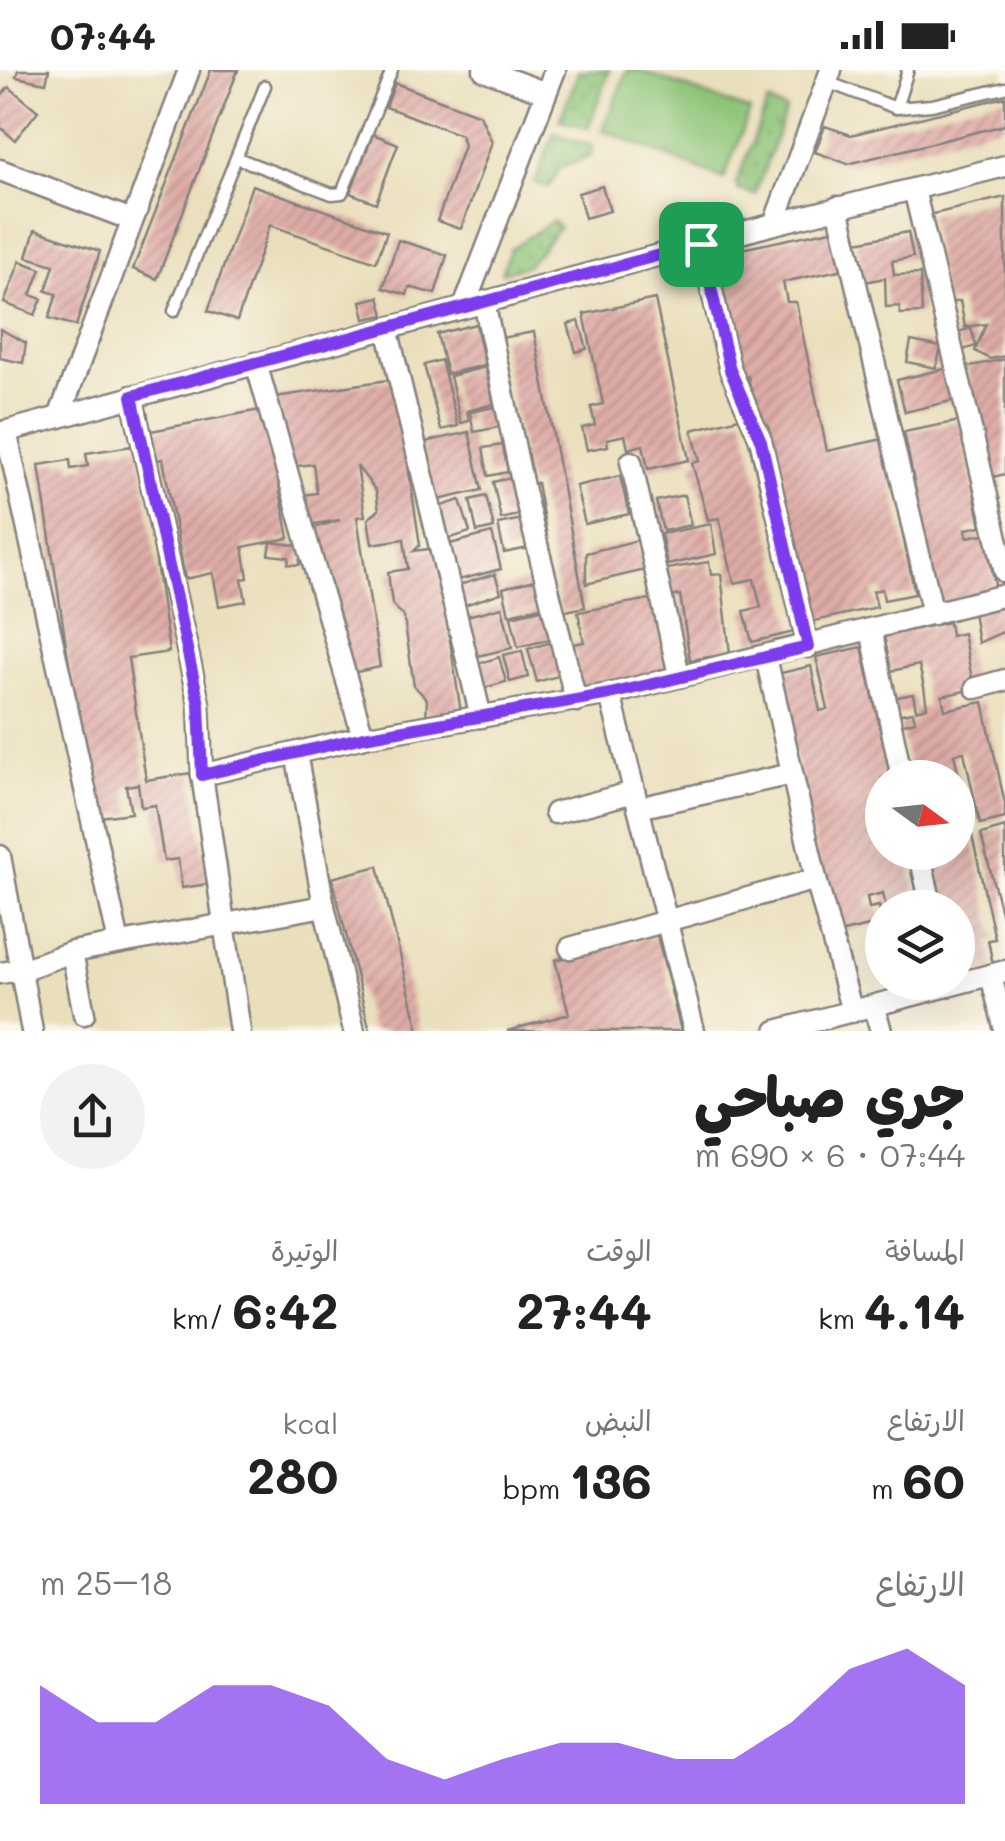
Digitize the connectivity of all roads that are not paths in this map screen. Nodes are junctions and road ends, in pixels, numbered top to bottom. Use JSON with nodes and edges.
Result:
{"nodes":[{"id":1,"x":189,"y":70,"type":"edge"},
{"id":2,"x":392,"y":70,"type":"edge"},
{"id":3,"x":484,"y":70,"type":"edge"},
{"id":4,"x":555,"y":70,"type":"edge"},
{"id":5,"x":908,"y":70,"type":"edge"},
{"id":6,"x":829,"y":76,"type":"edge"},
{"id":7,"x":265,"y":86,"type":"dead end"},
{"id":8,"x":1005,"y":88,"type":"edge"},
{"id":9,"x":546,"y":93,"type":"junction"},
{"id":10,"x":896,"y":108,"type":"junction"},
{"id":11,"x":236,"y":158,"type":"junction"},
{"id":12,"x":1005,"y":166,"type":"edge"},
{"id":13,"x":0,"y":170,"type":"edge"},
{"id":14,"x":914,"y":189,"type":"junction"},
{"id":15,"x":838,"y":208,"type":"junction"},
{"id":16,"x":132,"y":220,"type":"junction"},
{"id":17,"x":774,"y":224,"type":"junction"},
{"id":18,"x":701,"y":244,"type":"junction"},
{"id":19,"x":474,"y":304,"type":"junction"},
{"id":20,"x":174,"y":311,"type":"dead end"},
{"id":21,"x":387,"y":328,"type":"junction"},
{"id":22,"x":256,"y":364,"type":"junction"},
{"id":23,"x":132,"y":396,"type":"junction"},
{"id":24,"x":58,"y":417,"type":"junction"},
{"id":25,"x":3,"y":432,"type":"edge"},
{"id":26,"x":631,"y":462,"type":"dead end"},
{"id":27,"x":1005,"y":572,"type":"edge"},
{"id":28,"x":1005,"y":595,"type":"edge"},
{"id":29,"x":933,"y":614,"type":"junction"},
{"id":30,"x":871,"y":630,"type":"junction"},
{"id":31,"x":808,"y":647,"type":"junction"},
{"id":32,"x":766,"y":657,"type":"junction"},
{"id":33,"x":679,"y":675,"type":"junction"},
{"id":34,"x":1005,"y":680,"type":"edge"},
{"id":35,"x":976,"y":688,"type":"dead end"},
{"id":36,"x":610,"y":694,"type":"junction"},
{"id":37,"x":576,"y":700,"type":"junction"},
{"id":38,"x":481,"y":716,"type":"junction"},
{"id":39,"x":364,"y":737,"type":"junction"},
{"id":40,"x":296,"y":753,"type":"junction"},
{"id":41,"x":898,"y":760,"type":"edge"},
{"id":42,"x":792,"y":774,"type":"junction"},
{"id":43,"x":202,"y":775,"type":"junction"},
{"id":44,"x":636,"y":800,"type":"junction"},
{"id":45,"x":555,"y":814,"type":"dead end"},
{"id":46,"x":0,"y":856,"type":"edge"},
{"id":47,"x":816,"y":879,"type":"junction"},
{"id":48,"x":324,"y":906,"type":"junction"},
{"id":49,"x":666,"y":921,"type":"junction"},
{"id":50,"x":226,"y":924,"type":"junction"},
{"id":51,"x":119,"y":944,"type":"junction"},
{"id":52,"x":570,"y":948,"type":"dead end"},
{"id":53,"x":72,"y":952,"type":"junction"},
{"id":54,"x":10,"y":972,"type":"edge"},
{"id":55,"x":998,"y":974,"type":"edge"},
{"id":56,"x":895,"y":1000,"type":"edge"},
{"id":57,"x":874,"y":1006,"type":"junction"},
{"id":58,"x":852,"y":1012,"type":"junction"},
{"id":59,"x":84,"y":1014,"type":"dead end"},
{"id":60,"x":1005,"y":1030,"type":"edge"},
{"id":61,"x":32,"y":1031,"type":"edge"},
{"id":62,"x":240,"y":1031,"type":"edge"},
{"id":63,"x":354,"y":1031,"type":"edge"},
{"id":64,"x":694,"y":1031,"type":"edge"},
{"id":65,"x":776,"y":1031,"type":"edge"},
{"id":66,"x":881,"y":1031,"type":"edge"}],
"edges":[{"from":1,"to":16,"type":"street"},
{"from":2,"to":11,"type":"lane"},
{"from":3,"to":9,"type":"street"},
{"from":4,"to":9,"type":"street"},
{"from":5,"to":10,"type":"lane"},
{"from":6,"to":10,"type":"lane"},
{"from":6,"to":17,"type":"street"},
{"from":7,"to":11,"type":"lane"},
{"from":8,"to":10,"type":"lane"},
{"from":9,"to":19,"type":"street"},
{"from":11,"to":20,"type":"lane"},
{"from":12,"to":14,"type":"street"},
{"from":13,"to":16,"type":"street"},
{"from":14,"to":15,"type":"street"},
{"from":14,"to":27,"type":"street"},
{"from":15,"to":17,"type":"street"},
{"from":15,"to":29,"type":"street"},
{"from":16,"to":24,"type":"street"},
{"from":17,"to":18,"type":"street"},
{"from":18,"to":19,"type":"street"},
{"from":18,"to":31,"type":"street"},
{"from":19,"to":21,"type":"street"},
{"from":19,"to":37,"type":"street"},
{"from":21,"to":22,"type":"street"},
{"from":21,"to":38,"type":"street"},
{"from":22,"to":23,"type":"street"},
{"from":22,"to":39,"type":"street"},
{"from":23,"to":24,"type":"street"},
{"from":23,"to":43,"type":"street"},
{"from":24,"to":25,"type":"street"},
{"from":25,"to":51,"type":"street"},
{"from":26,"to":33,"type":"street"},
{"from":28,"to":29,"type":"street"},
{"from":29,"to":30,"type":"street"},
{"from":30,"to":31,"type":"street"},
{"from":30,"to":41,"type":"street"},
{"from":31,"to":32,"type":"street"},
{"from":32,"to":33,"type":"street"},
{"from":32,"to":42,"type":"street"},
{"from":33,"to":36,"type":"street"},
{"from":34,"to":35,"type":"street"},
{"from":36,"to":37,"type":"street"},
{"from":36,"to":44,"type":"street"},
{"from":37,"to":38,"type":"street"},
{"from":38,"to":39,"type":"street"},
{"from":39,"to":40,"type":"street"},
{"from":40,"to":43,"type":"street"},
{"from":40,"to":48,"type":"street"},
{"from":42,"to":44,"type":"street"},
{"from":42,"to":47,"type":"street"},
{"from":43,"to":50,"type":"street"},
{"from":44,"to":45,"type":"street"},
{"from":44,"to":49,"type":"street"},
{"from":46,"to":54,"type":"street"},
{"from":47,"to":49,"type":"street"},
{"from":47,"to":58,"type":"street"},
{"from":48,"to":50,"type":"street"},
{"from":48,"to":63,"type":"street"},
{"from":49,"to":52,"type":"street"},
{"from":49,"to":64,"type":"street"},
{"from":50,"to":51,"type":"street"},
{"from":50,"to":62,"type":"street"},
{"from":51,"to":53,"type":"street"},
{"from":53,"to":54,"type":"street"},
{"from":53,"to":59,"type":"street"},
{"from":54,"to":61,"type":"street"},
{"from":55,"to":60,"type":"street"},
{"from":56,"to":57,"type":"street"},
{"from":57,"to":58,"type":"street"},
{"from":57,"to":66,"type":"street"},
{"from":58,"to":65,"type":"street"}]}
